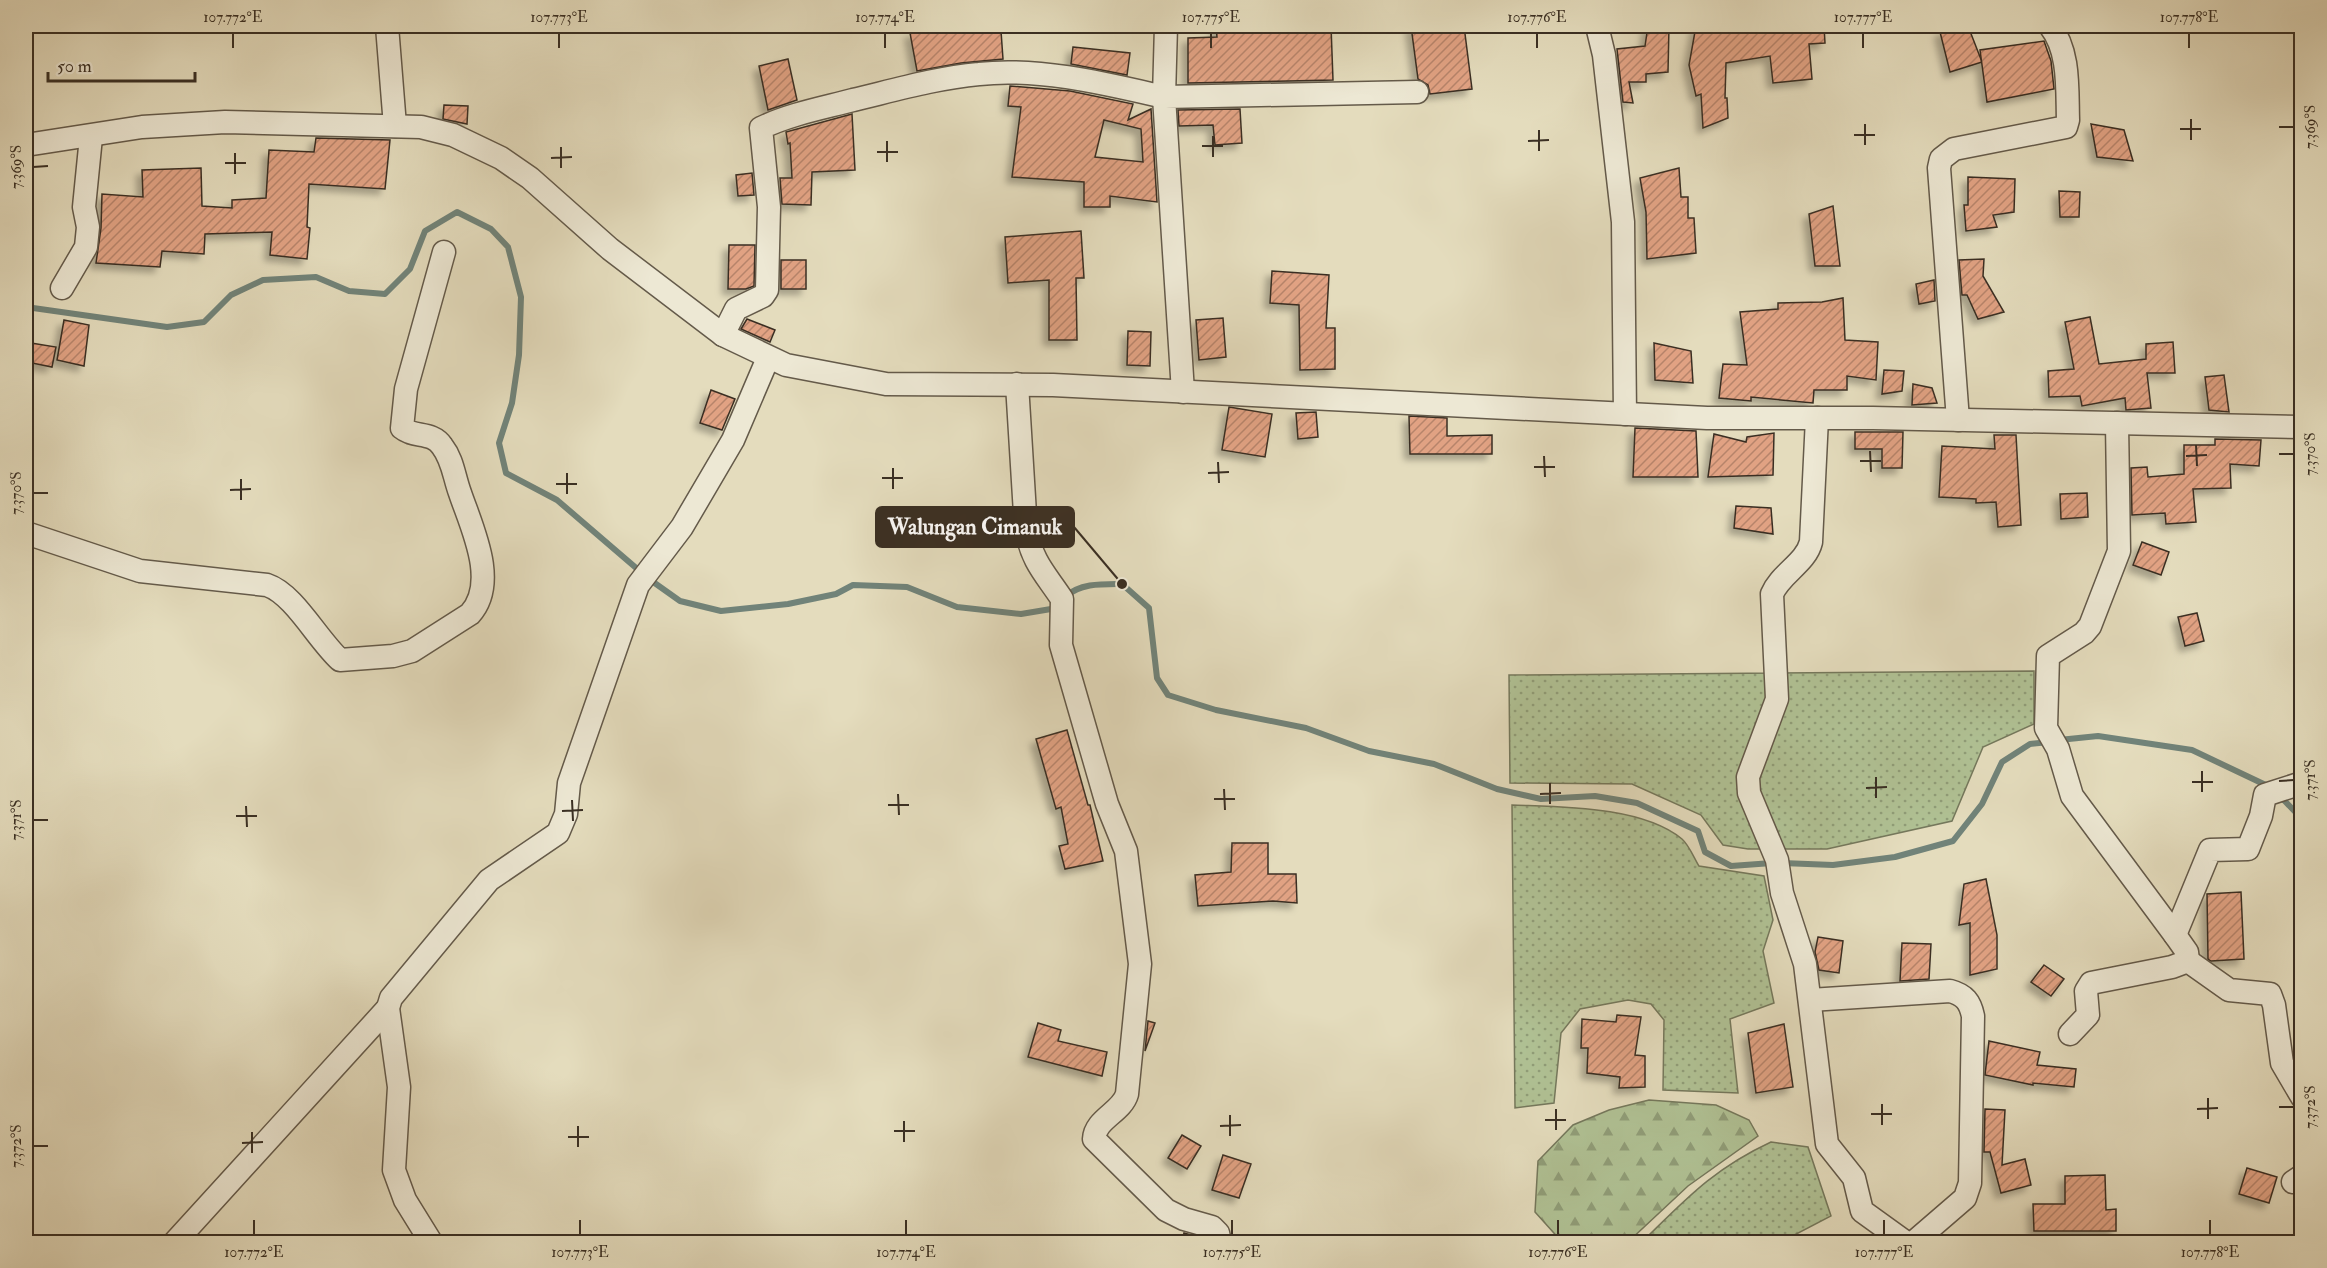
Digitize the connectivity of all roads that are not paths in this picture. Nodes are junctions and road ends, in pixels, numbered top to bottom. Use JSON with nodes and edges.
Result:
{"nodes":[{"id":1,"x":387,"y":26,"type":"edge"},
{"id":2,"x":1166,"y":26,"type":"edge"},
{"id":3,"x":1597,"y":26,"type":"edge"},
{"id":4,"x":2050,"y":26,"type":"edge"},
{"id":5,"x":1417,"y":92,"type":"dead end"},
{"id":6,"x":1164,"y":97,"type":"junction"},
{"id":7,"x":395,"y":126,"type":"junction"},
{"id":8,"x":91,"y":137,"type":"junction"},
{"id":9,"x":26,"y":146,"type":"edge"},
{"id":10,"x":444,"y":252,"type":"dead end"},
{"id":11,"x":62,"y":288,"type":"dead end"},
{"id":12,"x":723,"y":335,"type":"junction"},
{"id":13,"x":768,"y":358,"type":"junction"},
{"id":14,"x":1017,"y":384,"type":"junction"},
{"id":15,"x":1183,"y":392,"type":"junction"},
{"id":16,"x":1625,"y":414,"type":"junction"},
{"id":17,"x":1817,"y":418,"type":"junction"},
{"id":18,"x":1958,"y":420,"type":"junction"},
{"id":19,"x":2117,"y":423,"type":"junction"},
{"id":20,"x":2301,"y":428,"type":"edge"},
{"id":21,"x":26,"y":533,"type":"edge"},
{"id":22,"x":2300,"y":784,"type":"edge"},
{"id":23,"x":2175,"y":935,"type":"junction"},
{"id":24,"x":2181,"y":963,"type":"junction"},
{"id":25,"x":1810,"y":1000,"type":"junction"},
{"id":26,"x":388,"y":1008,"type":"junction"},
{"id":27,"x":2070,"y":1034,"type":"dead end"},
{"id":28,"x":2301,"y":1097,"type":"edge"},
{"id":29,"x":1219,"y":1238,"type":"edge"},
{"id":30,"x":175,"y":1242,"type":"edge"},
{"id":31,"x":431,"y":1242,"type":"edge"},
{"id":32,"x":1905,"y":1242,"type":"edge"},
{"id":33,"x":1914,"y":1242,"type":"edge"}],
"edges":[{"from":1,"to":7,"type":"street"},
{"from":2,"to":6,"type":"street"},
{"from":3,"to":16,"type":"street"},
{"from":4,"to":18,"type":"street"},
{"from":5,"to":6,"type":"street"},
{"from":6,"to":12,"type":"street"},
{"from":6,"to":15,"type":"street"},
{"from":7,"to":8,"type":"street"},
{"from":7,"to":12,"type":"street"},
{"from":8,"to":9,"type":"street"},
{"from":8,"to":11,"type":"street"},
{"from":10,"to":21,"type":"street"},
{"from":12,"to":13,"type":"street"},
{"from":13,"to":14,"type":"street"},
{"from":13,"to":26,"type":"street"},
{"from":14,"to":15,"type":"street"},
{"from":14,"to":29,"type":"street"},
{"from":15,"to":16,"type":"street"},
{"from":16,"to":17,"type":"street"},
{"from":17,"to":18,"type":"street"},
{"from":17,"to":25,"type":"street"},
{"from":18,"to":19,"type":"street"},
{"from":19,"to":20,"type":"street"},
{"from":19,"to":23,"type":"street"},
{"from":22,"to":23,"type":"street"},
{"from":23,"to":24,"type":"street"},
{"from":24,"to":27,"type":"street"},
{"from":24,"to":28,"type":"street"},
{"from":25,"to":32,"type":"street"},
{"from":25,"to":33,"type":"street"},
{"from":26,"to":30,"type":"street"},
{"from":26,"to":31,"type":"street"}]}
